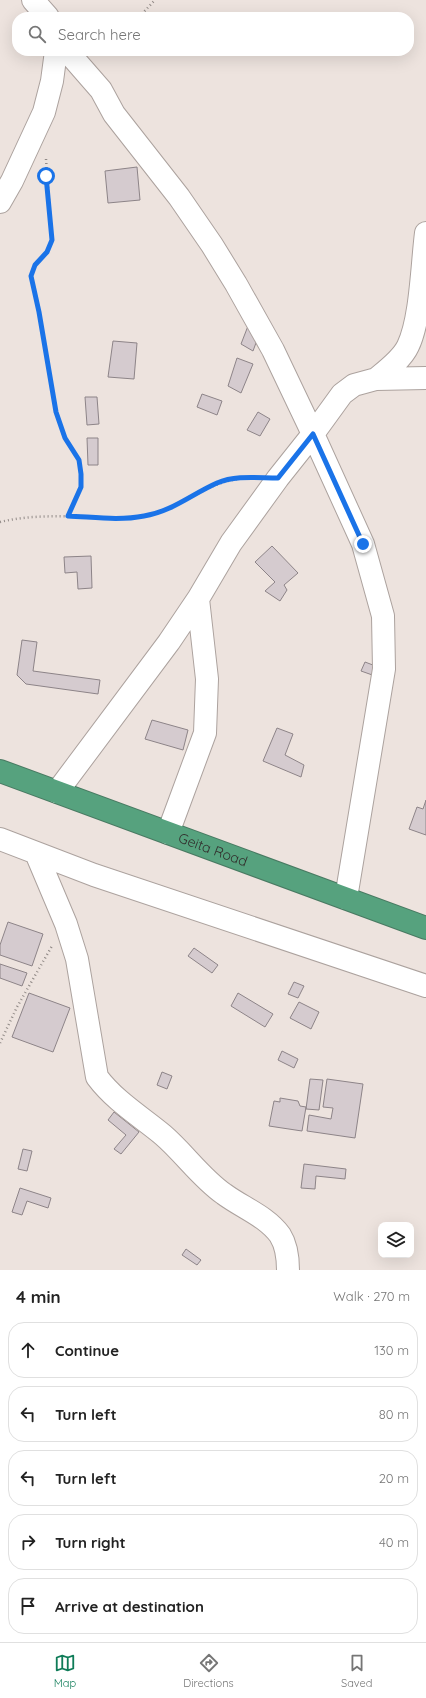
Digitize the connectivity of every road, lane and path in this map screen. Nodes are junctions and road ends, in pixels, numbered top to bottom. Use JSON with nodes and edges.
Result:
{"nodes":[{"id":1,"x":33,"y":0,"type":"edge"},
{"id":2,"x":155,"y":0,"type":"edge"},
{"id":3,"x":44,"y":12,"type":"edge"},
{"id":4,"x":144,"y":12,"type":"edge"},
{"id":5,"x":55,"y":56,"type":"edge"},
{"id":6,"x":71,"y":56,"type":"edge"},
{"id":7,"x":45,"y":152,"type":"dead end"},
{"id":8,"x":0,"y":202,"type":"edge"},
{"id":9,"x":426,"y":233,"type":"edge"},
{"id":10,"x":426,"y":378,"type":"edge"},
{"id":11,"x":376,"y":379,"type":"junction"},
{"id":12,"x":313,"y":434,"type":"junction"},
{"id":13,"x":278,"y":478,"type":"junction"},
{"id":14,"x":68,"y":516,"type":"junction"},
{"id":15,"x":0,"y":522,"type":"edge"},
{"id":16,"x":198,"y":599,"type":"junction"},
{"id":17,"x":0,"y":771,"type":"edge"},
{"id":18,"x":57,"y":792,"type":"junction"},
{"id":19,"x":168,"y":833,"type":"junction"},
{"id":20,"x":0,"y":839,"type":"edge"},
{"id":21,"x":36,"y":853,"type":"junction"},
{"id":22,"x":346,"y":898,"type":"junction"},
{"id":23,"x":66,"y":924,"type":"junction"},
{"id":24,"x":426,"y":928,"type":"edge"},
{"id":25,"x":426,"y":986,"type":"edge"},
{"id":26,"x":0,"y":1043,"type":"edge"},
{"id":27,"x":288,"y":1270,"type":"edge"}],
"edges":[{"from":1,"to":3,"type":"street"},
{"from":2,"to":4,"type":"path"},
{"from":5,"to":8,"type":"street"},
{"from":6,"to":12,"type":"street"},
{"from":7,"to":14,"type":"path"},
{"from":9,"to":11,"type":"street"},
{"from":10,"to":11,"type":"street"},
{"from":11,"to":12,"type":"street"},
{"from":12,"to":13,"type":"street"},
{"from":12,"to":22,"type":"street"},
{"from":13,"to":14,"type":"path"},
{"from":13,"to":16,"type":"street"},
{"from":14,"to":15,"type":"path"},
{"from":16,"to":18,"type":"street"},
{"from":16,"to":19,"type":"street"},
{"from":17,"to":18,"type":"highway","name":"Geita Road"},
{"from":18,"to":19,"type":"highway","name":"Geita Road"},
{"from":19,"to":22,"type":"highway","name":"Geita Road"},
{"from":20,"to":21,"type":"street"},
{"from":21,"to":23,"type":"street"},
{"from":21,"to":25,"type":"street"},
{"from":22,"to":24,"type":"highway","name":"Geita Road"},
{"from":23,"to":26,"type":"path"},
{"from":23,"to":27,"type":"street"}]}
